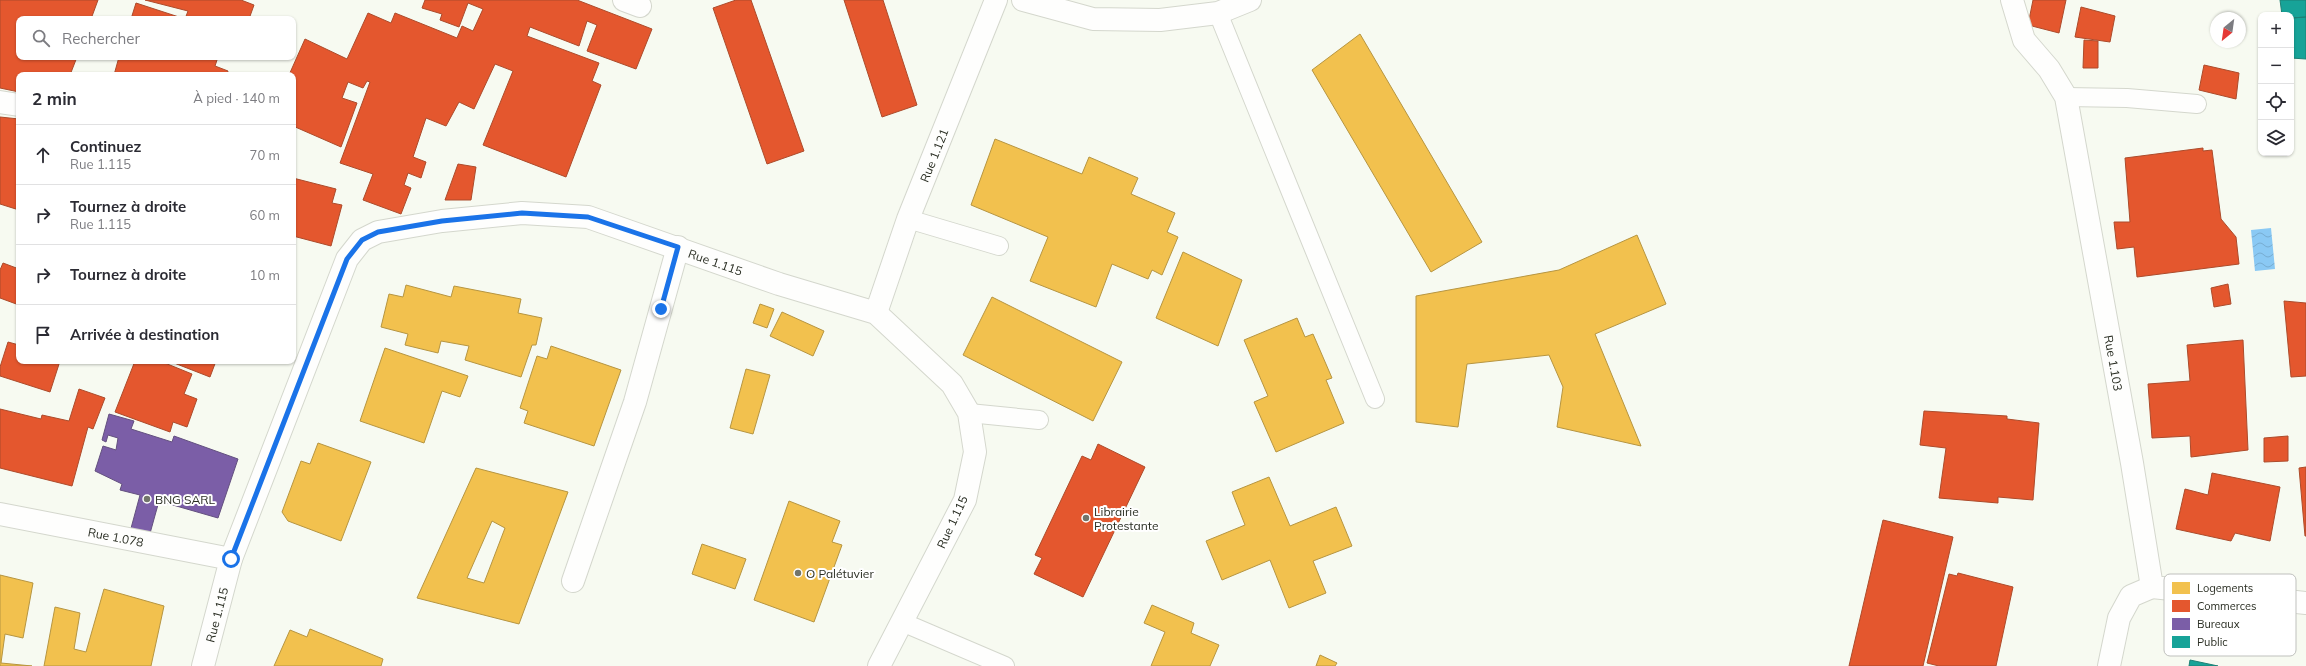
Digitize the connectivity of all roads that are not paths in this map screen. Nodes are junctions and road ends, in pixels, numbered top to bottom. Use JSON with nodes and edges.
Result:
{"nodes":[{"id":1,"x":996,"y":0,"type":"edge"},
{"id":2,"x":1023,"y":0,"type":"edge"},
{"id":3,"x":1250,"y":0,"type":"edge"},
{"id":4,"x":2012,"y":0,"type":"edge"},
{"id":5,"x":1218,"y":13,"type":"junction"},
{"id":6,"x":2066,"y":98,"type":"junction"},
{"id":7,"x":0,"y":102,"type":"edge"},
{"id":8,"x":2197,"y":104,"type":"dead end"},
{"id":9,"x":16,"y":105,"type":"edge"},
{"id":10,"x":908,"y":219,"type":"junction"},
{"id":11,"x":999,"y":246,"type":"dead end"},
{"id":12,"x":678,"y":247,"type":"junction"},
{"id":13,"x":876,"y":313,"type":"junction"},
{"id":14,"x":1375,"y":399,"type":"dead end"},
{"id":15,"x":970,"y":413,"type":"junction"},
{"id":16,"x":1039,"y":420,"type":"dead end"},
{"id":17,"x":0,"y":514,"type":"edge"},
{"id":18,"x":231,"y":559,"type":"junction"},
{"id":19,"x":573,"y":581,"type":"dead end"},
{"id":20,"x":2152,"y":587,"type":"junction"},
{"id":21,"x":2164,"y":588,"type":"edge"},
{"id":22,"x":2296,"y":602,"type":"edge"},
{"id":23,"x":2306,"y":603,"type":"edge"},
{"id":24,"x":902,"y":622,"type":"junction"},
{"id":25,"x":203,"y":666,"type":"edge"},
{"id":26,"x":879,"y":666,"type":"edge"},
{"id":27,"x":1005,"y":666,"type":"edge"},
{"id":28,"x":2110,"y":666,"type":"edge"}],
"edges":[{"from":1,"to":10,"type":"street","name":"Rue 1.121"},
{"from":2,"to":5,"type":"street"},
{"from":3,"to":5,"type":"street"},
{"from":4,"to":6,"type":"street","name":"Rue 1.103"},
{"from":5,"to":14,"type":"lane"},
{"from":6,"to":8,"type":"lane"},
{"from":6,"to":20,"type":"street","name":"Rue 1.103"},
{"from":7,"to":9,"type":"street"},
{"from":10,"to":11,"type":"lane"},
{"from":10,"to":13,"type":"street","name":"Rue 1.121"},
{"from":12,"to":13,"type":"street","name":"Rue 1.115"},
{"from":12,"to":18,"type":"street","name":"Rue 1.115"},
{"from":12,"to":19,"type":"street"},
{"from":13,"to":15,"type":"street","name":"Rue 1.115"},
{"from":15,"to":16,"type":"lane"},
{"from":15,"to":24,"type":"street","name":"Rue 1.115"},
{"from":17,"to":18,"type":"street","name":"Rue 1.078"},
{"from":18,"to":25,"type":"street","name":"Rue 1.115"},
{"from":20,"to":21,"type":"street"},
{"from":20,"to":28,"type":"street"},
{"from":22,"to":23,"type":"street"},
{"from":24,"to":26,"type":"street","name":"Rue 1.115"},
{"from":24,"to":27,"type":"lane"}]}
